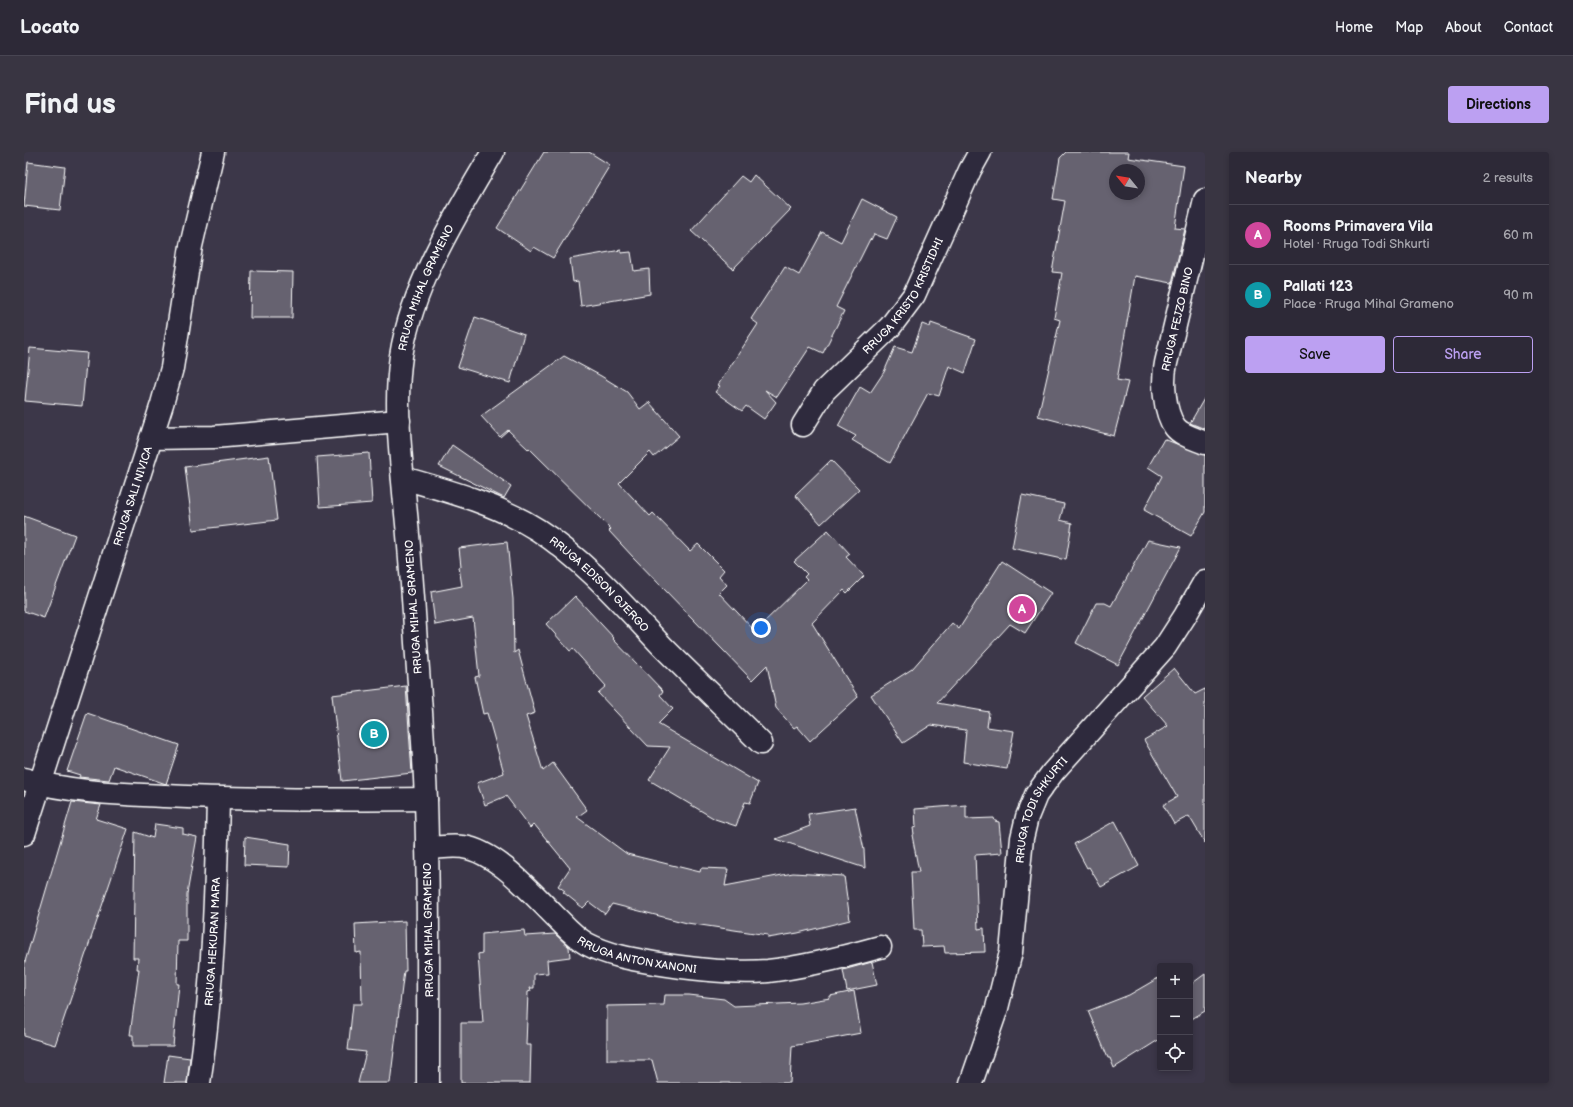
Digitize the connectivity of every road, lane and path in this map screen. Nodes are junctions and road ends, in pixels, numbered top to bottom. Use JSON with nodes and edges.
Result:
{"nodes":[{"id":1,"x":213,"y":152,"type":"edge"},
{"id":2,"x":493,"y":152,"type":"edge"},
{"id":3,"x":980,"y":152,"type":"edge"},
{"id":4,"x":1205,"y":200,"type":"edge"},
{"id":5,"x":399,"y":420,"type":"junction"},
{"id":6,"x":803,"y":425,"type":"dead end"},
{"id":7,"x":151,"y":438,"type":"junction"},
{"id":8,"x":1205,"y":443,"type":"edge"},
{"id":9,"x":403,"y":478,"type":"junction"},
{"id":10,"x":1205,"y":581,"type":"edge"},
{"id":11,"x":761,"y":743,"type":"dead end"},
{"id":12,"x":32,"y":782,"type":"edge"},
{"id":13,"x":218,"y":799,"type":"junction"},
{"id":14,"x":426,"y":799,"type":"junction"},
{"id":15,"x":24,"y":834,"type":"edge"},
{"id":16,"x":427,"y":848,"type":"junction"},
{"id":17,"x":880,"y":948,"type":"dead end"},
{"id":18,"x":199,"y":1083,"type":"edge"},
{"id":19,"x":428,"y":1083,"type":"edge"},
{"id":20,"x":971,"y":1083,"type":"edge"}],
"edges":[{"from":1,"to":7,"type":"street","name":"RRUGA SALI NIVICA"},
{"from":2,"to":5,"type":"street","name":"RRUGA MIHAL GRAMENO"},
{"from":3,"to":6,"type":"street","name":"RRUGA KRISTO KRISTIDHI"},
{"from":4,"to":8,"type":"street","name":"RRUGA FEJZO BINO"},
{"from":5,"to":7,"type":"street"},
{"from":5,"to":9,"type":"street","name":"RRUGA MIHAL GRAMENO"},
{"from":7,"to":12,"type":"street","name":"RRUGA SALI NIVICA"},
{"from":9,"to":11,"type":"street","name":"RRUGA EDISON GJERGO"},
{"from":9,"to":14,"type":"street","name":"RRUGA MIHAL GRAMENO"},
{"from":10,"to":20,"type":"street","name":"RRUGA TODI SHKURTI"},
{"from":12,"to":13,"type":"street"},
{"from":12,"to":15,"type":"street","name":"RRUGA SALI NIVICA"},
{"from":13,"to":14,"type":"street"},
{"from":13,"to":18,"type":"street","name":"RRUGA HEKURAN MARA"},
{"from":14,"to":16,"type":"street","name":"RRUGA MIHAL GRAMENO"},
{"from":16,"to":17,"type":"street","name":"RRUGA ANTON XANONI"},
{"from":16,"to":19,"type":"street","name":"RRUGA MIHAL GRAMENO"}]}
